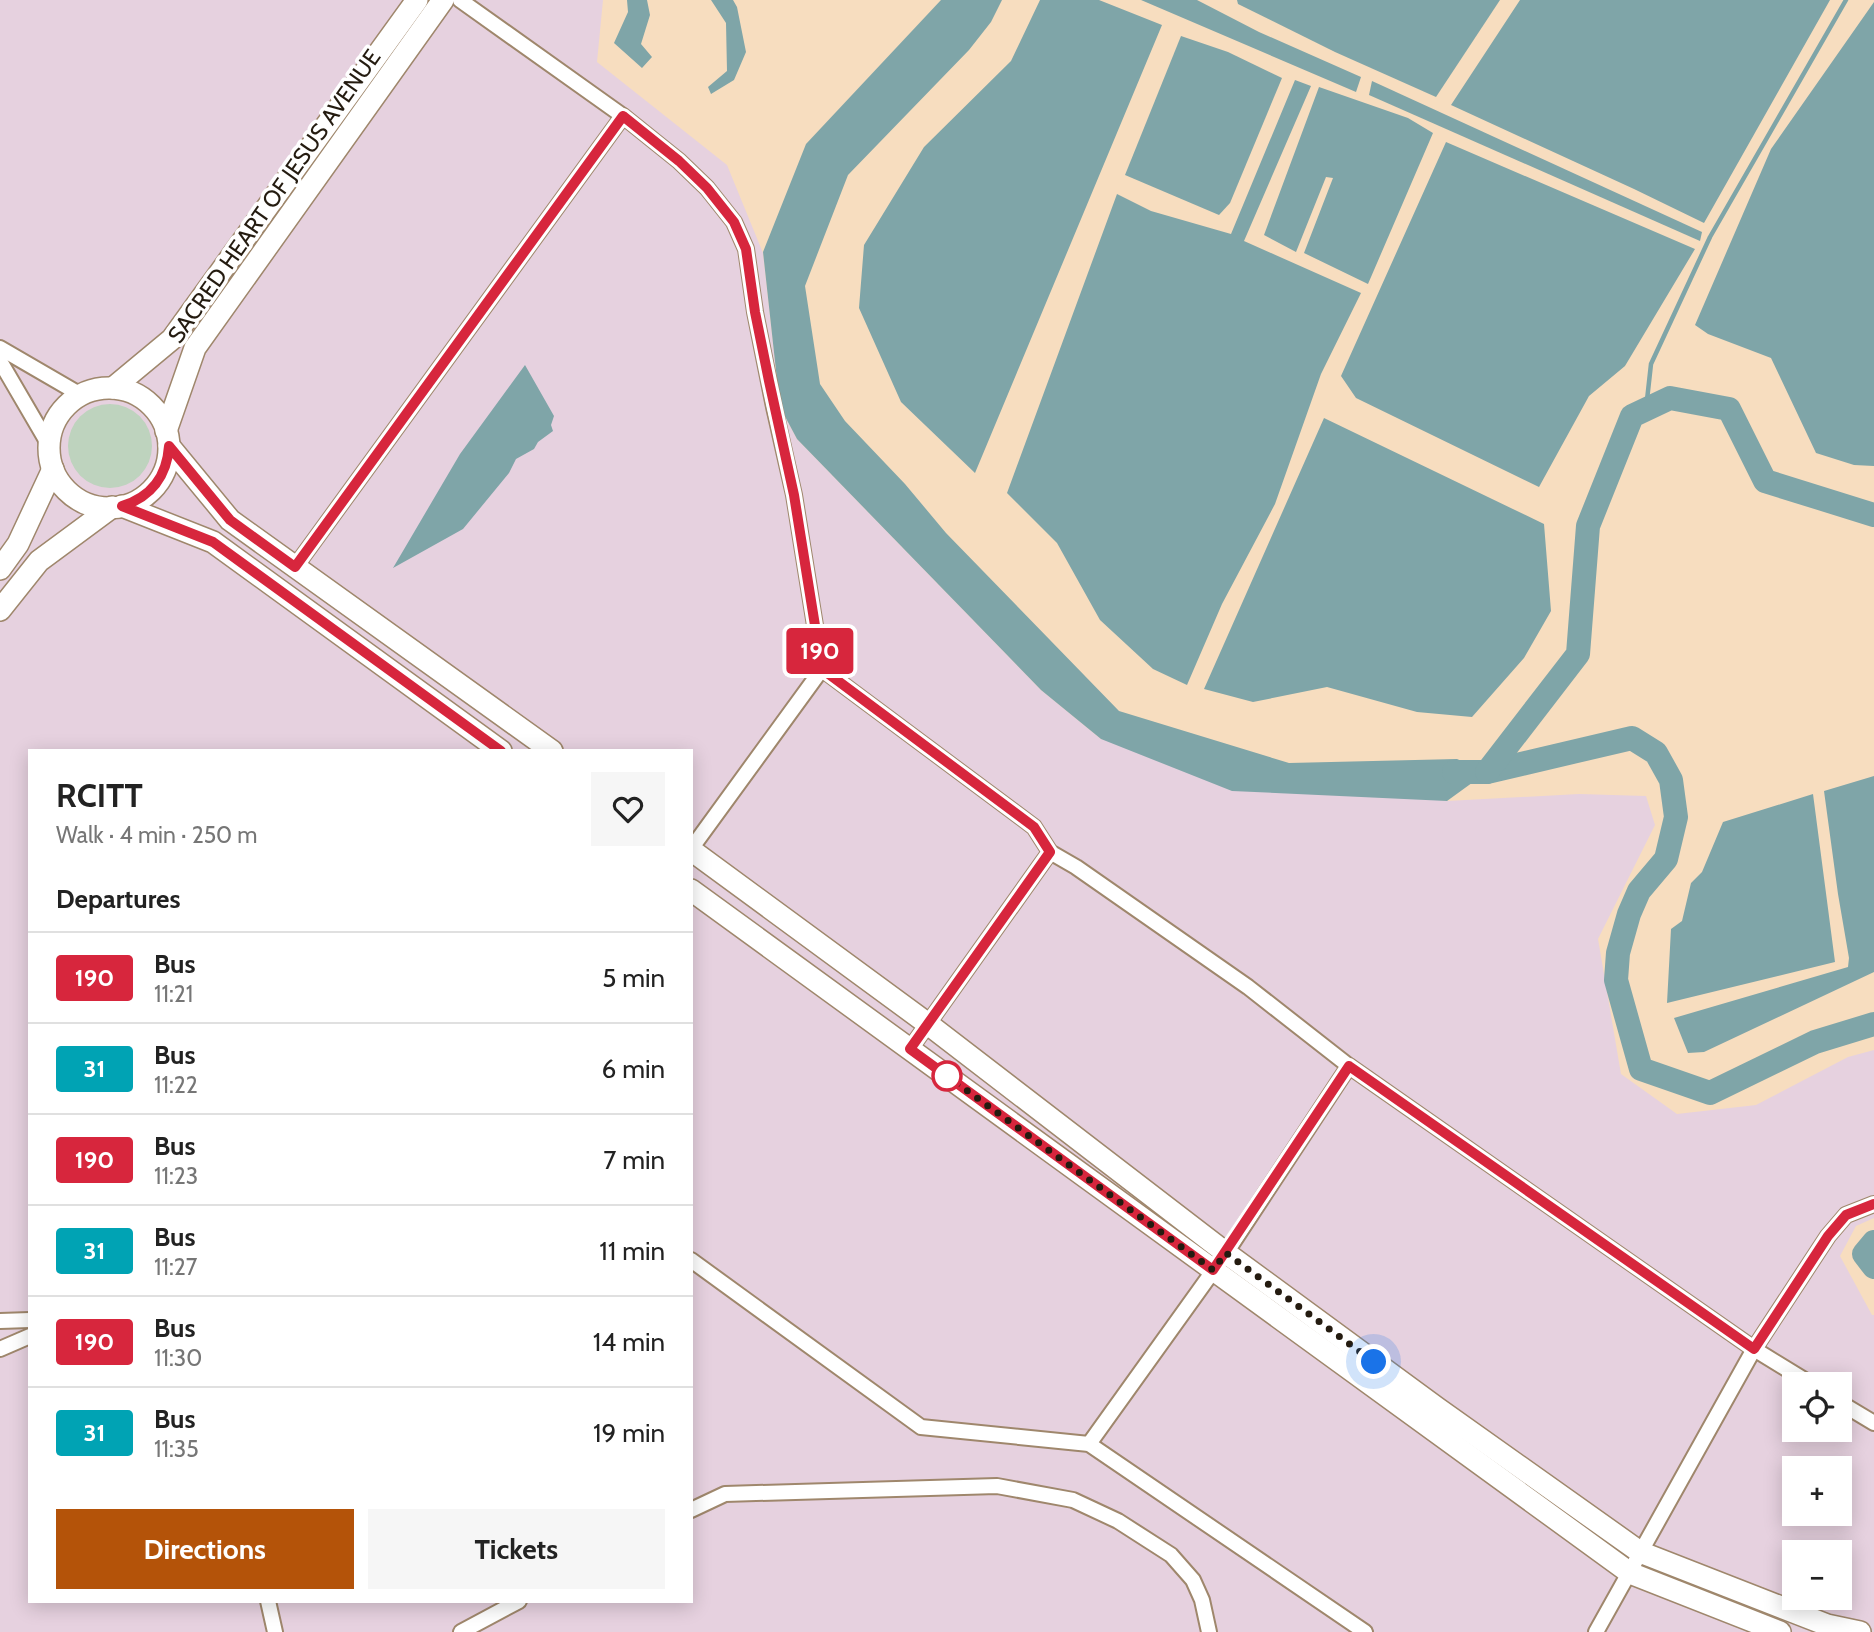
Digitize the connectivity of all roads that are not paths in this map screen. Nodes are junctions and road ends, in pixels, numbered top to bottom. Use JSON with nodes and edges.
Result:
{"nodes":[{"id":1,"x":417,"y":0,"type":"edge"},
{"id":2,"x":443,"y":0,"type":"edge"},
{"id":3,"x":460,"y":0,"type":"edge"},
{"id":4,"x":623,"y":116,"type":"junction"},
{"id":5,"x":0,"y":348,"type":"edge"},
{"id":6,"x":0,"y":361,"type":"edge"},
{"id":7,"x":113,"y":388,"type":"junction"},
{"id":8,"x":81,"y":395,"type":"junction"},
{"id":9,"x":168,"y":438,"type":"junction"},
{"id":10,"x":49,"y":444,"type":"junction"},
{"id":11,"x":53,"y":469,"type":"junction"},
{"id":12,"x":117,"y":506,"type":"junction"},
{"id":13,"x":295,"y":567,"type":"junction"},
{"id":14,"x":0,"y":569,"type":"edge"},
{"id":15,"x":0,"y":610,"type":"edge"},
{"id":16,"x":822,"y":669,"type":"junction"},
{"id":17,"x":498,"y":749,"type":"edge"},
{"id":18,"x":549,"y":749,"type":"edge"},
{"id":19,"x":693,"y":846,"type":"edge"},
{"id":20,"x":693,"y":850,"type":"edge"},
{"id":21,"x":1050,"y":852,"type":"junction"},
{"id":22,"x":693,"y":891,"type":"edge"},
{"id":23,"x":928,"y":1024,"type":"junction"},
{"id":24,"x":910,"y":1049,"type":"junction"},
{"id":25,"x":1349,"y":1066,"type":"junction"},
{"id":26,"x":1874,"y":1204,"type":"edge"},
{"id":27,"x":1226,"y":1253,"type":"junction"},
{"id":28,"x":693,"y":1261,"type":"edge"},
{"id":29,"x":1213,"y":1270,"type":"junction"},
{"id":30,"x":28,"y":1320,"type":"edge"},
{"id":31,"x":0,"y":1321,"type":"edge"},
{"id":32,"x":28,"y":1337,"type":"edge"},
{"id":33,"x":0,"y":1349,"type":"edge"},
{"id":34,"x":1754,"y":1349,"type":"junction"},
{"id":35,"x":1791,"y":1372,"type":"edge"},
{"id":36,"x":1852,"y":1410,"type":"edge"},
{"id":37,"x":1874,"y":1423,"type":"edge"},
{"id":38,"x":1089,"y":1444,"type":"junction"},
{"id":39,"x":693,"y":1509,"type":"edge"},
{"id":40,"x":1640,"y":1552,"type":"junction"},
{"id":41,"x":1630,"y":1573,"type":"junction"},
{"id":42,"x":268,"y":1603,"type":"edge"},
{"id":43,"x":515,"y":1603,"type":"edge"},
{"id":44,"x":275,"y":1632,"type":"edge"},
{"id":45,"x":461,"y":1632,"type":"edge"},
{"id":46,"x":1209,"y":1632,"type":"edge"},
{"id":47,"x":1365,"y":1632,"type":"edge"},
{"id":48,"x":1596,"y":1632,"type":"edge"},
{"id":49,"x":1780,"y":1632,"type":"edge"},
{"id":50,"x":1860,"y":1632,"type":"edge"}],
"edges":[{"from":1,"to":7,"type":"street","name":"SACRED HEART OF JESUS AVENUE"},
{"from":2,"to":9,"type":"street","name":"SACRED HEART OF JESUS AVENUE"},
{"from":3,"to":4,"type":"street"},
{"from":4,"to":13,"type":"street"},
{"from":4,"to":16,"type":"street"},
{"from":5,"to":8,"type":"street"},
{"from":6,"to":10,"type":"street"},
{"from":7,"to":8,"type":"street"},
{"from":7,"to":9,"type":"street"},
{"from":8,"to":10,"type":"street"},
{"from":9,"to":12,"type":"street"},
{"from":9,"to":13,"type":"street"},
{"from":10,"to":11,"type":"street"},
{"from":11,"to":12,"type":"street"},
{"from":11,"to":14,"type":"street"},
{"from":12,"to":15,"type":"street"},
{"from":12,"to":17,"type":"street"},
{"from":13,"to":18,"type":"street"},
{"from":16,"to":19,"type":"street"},
{"from":16,"to":21,"type":"street"},
{"from":20,"to":23,"type":"street"},
{"from":21,"to":23,"type":"street"},
{"from":21,"to":25,"type":"street"},
{"from":22,"to":24,"type":"street"},
{"from":23,"to":24,"type":"street"},
{"from":23,"to":27,"type":"street"},
{"from":24,"to":29,"type":"street"},
{"from":25,"to":27,"type":"street"},
{"from":25,"to":34,"type":"street"},
{"from":26,"to":34,"type":"street"},
{"from":27,"to":29,"type":"street"},
{"from":27,"to":40,"type":"street"},
{"from":28,"to":38,"type":"street"},
{"from":29,"to":38,"type":"street"},
{"from":29,"to":41,"type":"street"},
{"from":30,"to":31,"type":"street"},
{"from":32,"to":33,"type":"street"},
{"from":34,"to":35,"type":"street"},
{"from":34,"to":40,"type":"street"},
{"from":36,"to":37,"type":"street"},
{"from":38,"to":47,"type":"street"},
{"from":39,"to":46,"type":"street"},
{"from":40,"to":41,"type":"street"},
{"from":40,"to":50,"type":"street"},
{"from":41,"to":48,"type":"street"},
{"from":41,"to":49,"type":"street"},
{"from":42,"to":44,"type":"street"},
{"from":43,"to":45,"type":"street"}]}
